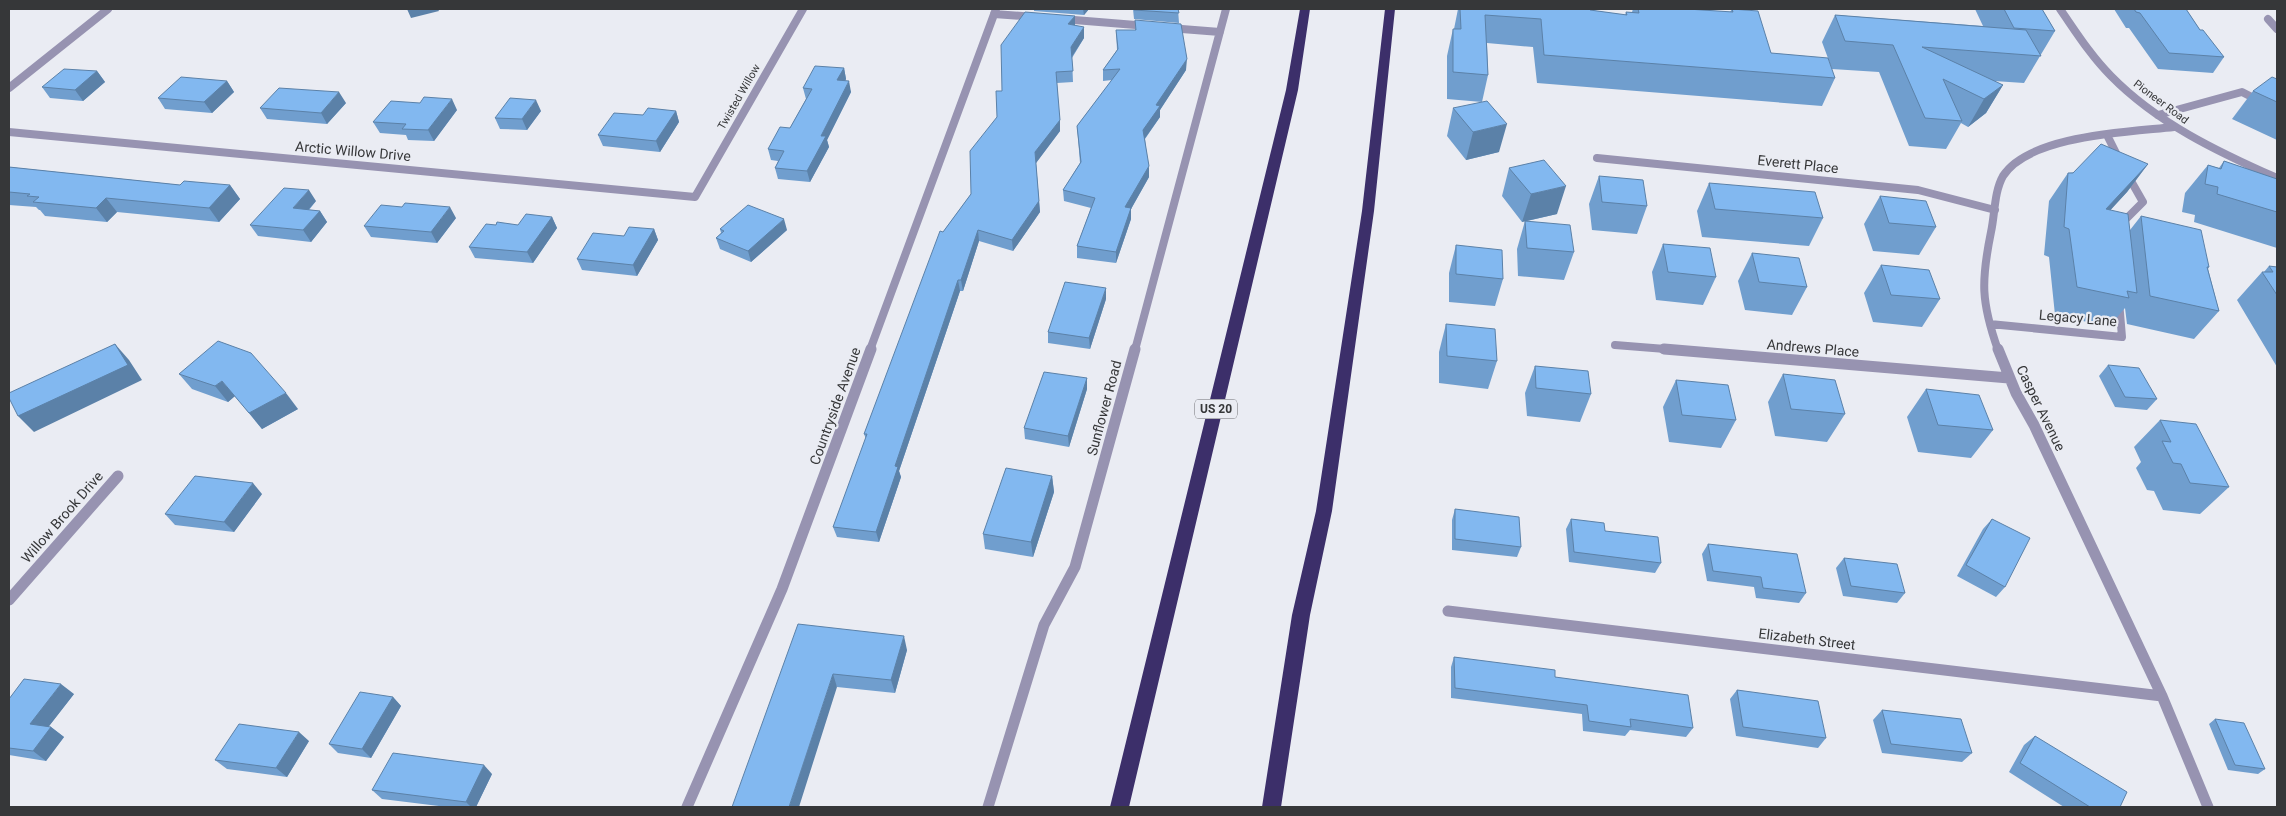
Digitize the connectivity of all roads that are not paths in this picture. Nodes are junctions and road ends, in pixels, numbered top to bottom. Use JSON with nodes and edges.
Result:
{"nodes":[{"id":1,"x":108,"y":9,"type":"edge"},
{"id":2,"x":803,"y":9,"type":"edge"},
{"id":3,"x":1226,"y":9,"type":"edge"},
{"id":4,"x":1304,"y":9,"type":"edge"},
{"id":5,"x":1390,"y":9,"type":"edge"},
{"id":6,"x":2060,"y":9,"type":"edge"},
{"id":7,"x":995,"y":11,"type":"edge"},
{"id":8,"x":1043,"y":18,"type":"edge"},
{"id":9,"x":1053,"y":19,"type":"edge"},
{"id":10,"x":2277,"y":20,"type":"edge"},
{"id":11,"x":2277,"y":29,"type":"edge"},
{"id":12,"x":1220,"y":32,"type":"junction"},
{"id":13,"x":9,"y":88,"type":"edge"},
{"id":14,"x":2259,"y":89,"type":"edge"},
{"id":15,"x":2242,"y":92,"type":"junction"},
{"id":16,"x":2277,"y":110,"type":"edge"},
{"id":17,"x":2158,"y":115,"type":"junction"},
{"id":18,"x":2174,"y":126,"type":"junction"},
{"id":19,"x":9,"y":132,"type":"edge"},
{"id":20,"x":2107,"y":136,"type":"junction"},
{"id":21,"x":1597,"y":158,"type":"dead end"},
{"id":22,"x":2277,"y":178,"type":"edge"},
{"id":23,"x":695,"y":197,"type":"joint"},
{"id":24,"x":1995,"y":210,"type":"junction"},
{"id":25,"x":2112,"y":234,"type":"edge"},
{"id":26,"x":2118,"y":290,"type":"edge"},
{"id":27,"x":1990,"y":324,"type":"junction"},
{"id":28,"x":1615,"y":345,"type":"dead end"},
{"id":29,"x":2009,"y":378,"type":"junction"},
{"id":30,"x":118,"y":476,"type":"dead end"},
{"id":31,"x":9,"y":600,"type":"edge"},
{"id":32,"x":1448,"y":611,"type":"dead end"},
{"id":33,"x":2162,"y":696,"type":"junction"},
{"id":34,"x":687,"y":807,"type":"edge"},
{"id":35,"x":988,"y":807,"type":"edge"},
{"id":36,"x":1118,"y":807,"type":"edge"},
{"id":37,"x":1271,"y":807,"type":"edge"},
{"id":38,"x":2208,"y":807,"type":"edge"}],
"edges":[{"from":1,"to":13,"type":"street"},
{"from":2,"to":23,"type":"street","name":"Twisted Willow"},
{"from":3,"to":12,"type":"street","name":"Sunflower Road"},
{"from":4,"to":36,"type":"highway","number":"US 20"},
{"from":5,"to":37,"type":"highway"},
{"from":6,"to":17,"type":"street","name":"Pioneer Road"},
{"from":7,"to":8,"type":"street"},
{"from":7,"to":34,"type":"street","name":"Countryside Avenue"},
{"from":9,"to":12,"type":"street"},
{"from":10,"to":11,"type":"street"},
{"from":12,"to":35,"type":"street","name":"Sunflower Road"},
{"from":14,"to":15,"type":"street"},
{"from":15,"to":16,"type":"street"},
{"from":15,"to":17,"type":"street"},
{"from":17,"to":18,"type":"street","name":"Pioneer Road"},
{"from":18,"to":20,"type":"street","name":"Casper Avenue"},
{"from":18,"to":22,"type":"street","name":"Pioneer Road"},
{"from":19,"to":23,"type":"street","name":"Arctic Willow Drive"},
{"from":20,"to":24,"type":"street","name":"Casper Avenue"},
{"from":20,"to":25,"type":"street"},
{"from":21,"to":24,"type":"street","name":"Everett Place"},
{"from":24,"to":27,"type":"street","name":"Casper Avenue"},
{"from":26,"to":27,"type":"street","name":"Legacy Lane"},
{"from":27,"to":29,"type":"street","name":"Casper Avenue"},
{"from":28,"to":29,"type":"street","name":"Andrews Place"},
{"from":29,"to":33,"type":"street","name":"Casper Avenue"},
{"from":30,"to":31,"type":"street","name":"Willow Brook Drive"},
{"from":32,"to":33,"type":"street","name":"Elizabeth Street"},
{"from":33,"to":38,"type":"street","name":"Casper Avenue"}]}
